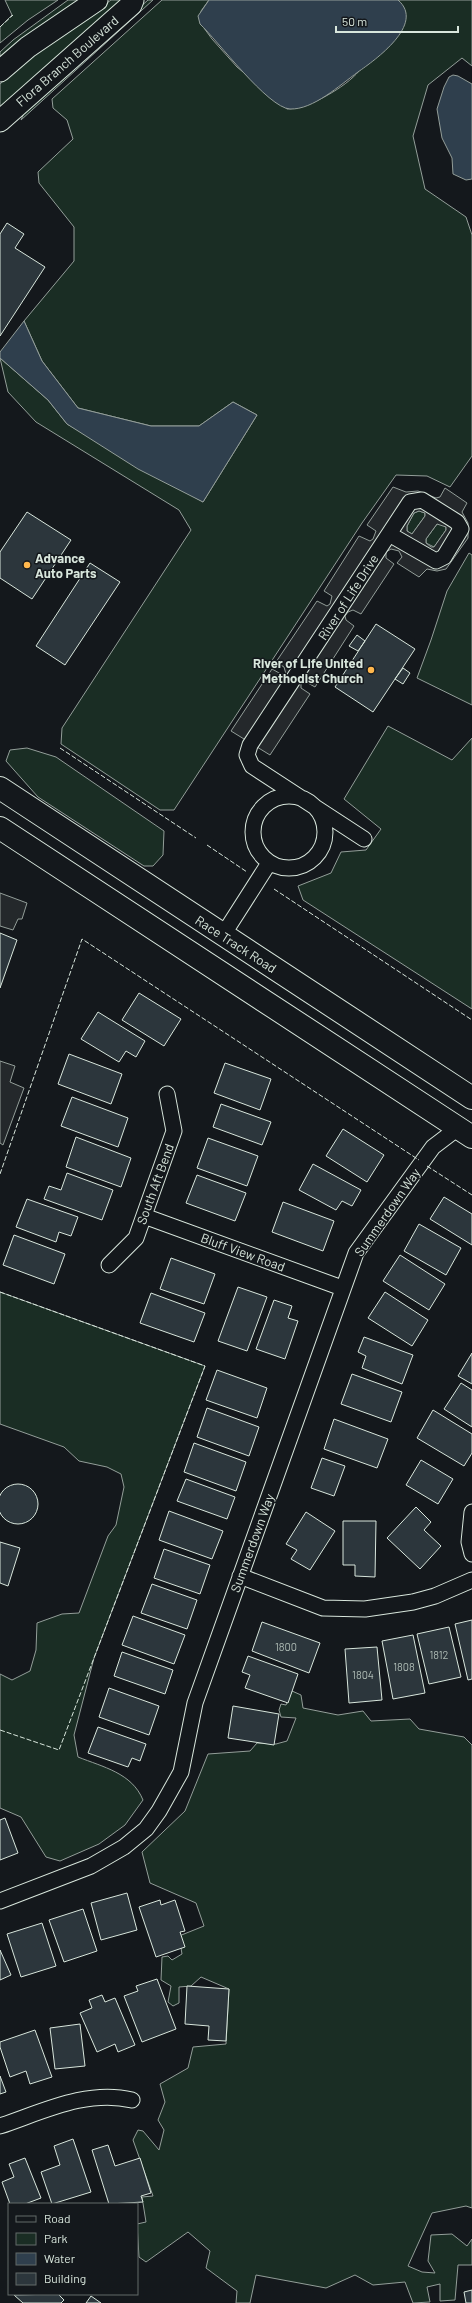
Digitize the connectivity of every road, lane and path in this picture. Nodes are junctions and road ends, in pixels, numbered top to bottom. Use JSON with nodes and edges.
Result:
{"nodes":[{"id":1,"x":96,"y":0,"type":"edge"},
{"id":2,"x":133,"y":0,"type":"edge"},
{"id":3,"x":0,"y":71,"type":"edge"},
{"id":4,"x":0,"y":121,"type":"edge"},
{"id":5,"x":389,"y":534,"type":"junction"},
{"id":6,"x":0,"y":788,"type":"edge"},
{"id":7,"x":309,"y":802,"type":"junction"},
{"id":8,"x":0,"y":828,"type":"edge"},
{"id":9,"x":364,"y":838,"type":"dead end"},
{"id":10,"x":269,"y":863,"type":"junction"},
{"id":11,"x":223,"y":935,"type":"junction"},
{"id":12,"x":206,"y":963,"type":"junction"},
{"id":13,"x":167,"y":1094,"type":"dead end"},
{"id":14,"x":472,"y":1098,"type":"edge"},
{"id":15,"x":465,"y":1132,"type":"edge"},
{"id":16,"x":144,"y":1216,"type":"junction"},
{"id":17,"x":109,"y":1265,"type":"dead end"},
{"id":18,"x":342,"y":1288,"type":"junction"},
{"id":19,"x":472,"y":1512,"type":"edge"},
{"id":20,"x":472,"y":1554,"type":"edge"},
{"id":21,"x":240,"y":1576,"type":"junction"},
{"id":22,"x":472,"y":1580,"type":"edge"},
{"id":23,"x":0,"y":1901,"type":"edge"},
{"id":24,"x":132,"y":2100,"type":"dead end"},
{"id":25,"x":0,"y":2126,"type":"edge"}],
"edges":[{"from":1,"to":3,"type":"street","name":"Flora Branch Boulevard"},
{"from":2,"to":4,"type":"street","name":"Flora Branch Boulevard"},
{"from":5,"to":5,"type":"street","name":"River of Life Drive"},
{"from":5,"to":7,"type":"street","name":"River of Life Drive"},
{"from":6,"to":11,"type":"main road","name":"Race Track Road"},
{"from":7,"to":9,"type":"street","name":"River of Life Drive"},
{"from":7,"to":10,"type":"street","name":"River of Life Drive"},
{"from":7,"to":10,"type":"street","name":"River of Life Drive"},
{"from":8,"to":12,"type":"main road"},
{"from":10,"to":11,"type":"street"},
{"from":11,"to":12,"type":"main road"},
{"from":11,"to":14,"type":"main road","name":"Race Track Road"},
{"from":12,"to":15,"type":"main road"},
{"from":13,"to":16,"type":"street","name":"South Aft Bend"},
{"from":15,"to":18,"type":"street","name":"Summerdown Way"},
{"from":16,"to":17,"type":"street","name":"South Aft Bend"},
{"from":16,"to":18,"type":"street","name":"Bluff View Road"},
{"from":18,"to":21,"type":"street","name":"Summerdown Way"},
{"from":19,"to":20,"type":"street"},
{"from":21,"to":22,"type":"street"},
{"from":21,"to":23,"type":"street","name":"Summerdown Way"},
{"from":24,"to":25,"type":"street"}]}
